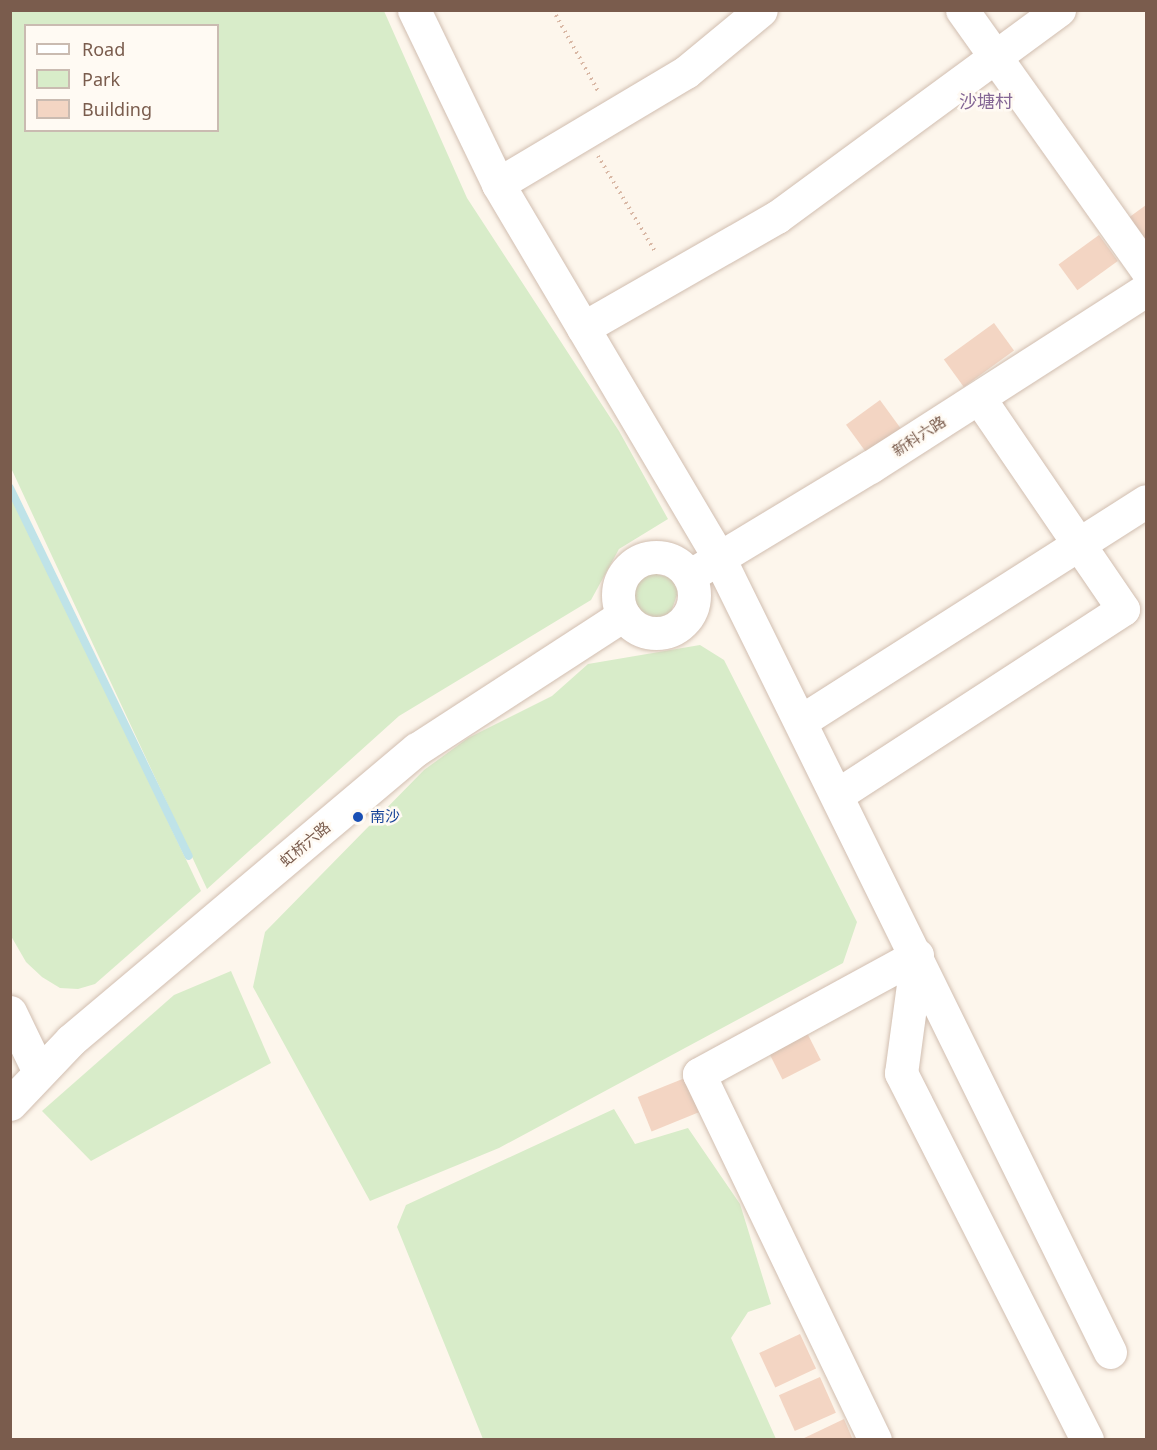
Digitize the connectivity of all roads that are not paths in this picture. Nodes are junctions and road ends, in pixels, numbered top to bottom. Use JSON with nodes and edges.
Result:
{"nodes":[{"id":1,"x":414,"y":10,"type":"edge"},
{"id":2,"x":761,"y":10,"type":"edge"},
{"id":3,"x":962,"y":10,"type":"edge"},
{"id":4,"x":1059,"y":10,"type":"edge"},
{"id":5,"x":993,"y":55,"type":"junction"},
{"id":6,"x":498,"y":184,"type":"junction"},
{"id":7,"x":1146,"y":269,"type":"edge"},
{"id":8,"x":1146,"y":290,"type":"edge"},
{"id":9,"x":583,"y":328,"type":"junction"},
{"id":10,"x":979,"y":398,"type":"junction"},
{"id":11,"x":1146,"y":501,"type":"edge"},
{"id":12,"x":1079,"y":544,"type":"junction"},
{"id":13,"x":719,"y":558,"type":"junction"},
{"id":14,"x":689,"y":576,"type":"junction"},
{"id":15,"x":624,"y":615,"type":"junction"},
{"id":16,"x":801,"y":721,"type":"junction"},
{"id":17,"x":837,"y":795,"type":"junction"},
{"id":18,"x":917,"y":955,"type":"junction"},
{"id":19,"x":10,"y":1012,"type":"edge"},
{"id":20,"x":39,"y":1072,"type":"junction"},
{"id":21,"x":10,"y":1104,"type":"edge"},
{"id":22,"x":1110,"y":1352,"type":"dead end"},
{"id":23,"x":875,"y":1440,"type":"edge"},
{"id":24,"x":1088,"y":1440,"type":"edge"}],
"edges":[{"from":1,"to":6,"type":"street"},
{"from":2,"to":6,"type":"street"},
{"from":3,"to":5,"type":"street"},
{"from":4,"to":5,"type":"street"},
{"from":5,"to":7,"type":"street"},
{"from":5,"to":9,"type":"street"},
{"from":6,"to":9,"type":"street"},
{"from":8,"to":10,"type":"street","name":"新科六路"},
{"from":9,"to":13,"type":"street"},
{"from":10,"to":12,"type":"street"},
{"from":10,"to":13,"type":"street","name":"新科六路"},
{"from":11,"to":12,"type":"street"},
{"from":12,"to":16,"type":"street"},
{"from":12,"to":17,"type":"street"},
{"from":13,"to":14,"type":"street","name":"新科六路"},
{"from":13,"to":16,"type":"street"},
{"from":14,"to":15,"type":"street"},
{"from":14,"to":15,"type":"street"},
{"from":15,"to":20,"type":"street","name":"虹桥六路"},
{"from":16,"to":17,"type":"street"},
{"from":17,"to":18,"type":"street"},
{"from":18,"to":22,"type":"street"},
{"from":18,"to":23,"type":"street"},
{"from":18,"to":24,"type":"street"},
{"from":19,"to":20,"type":"street"},
{"from":20,"to":21,"type":"street","name":"虹桥六路"}]}
